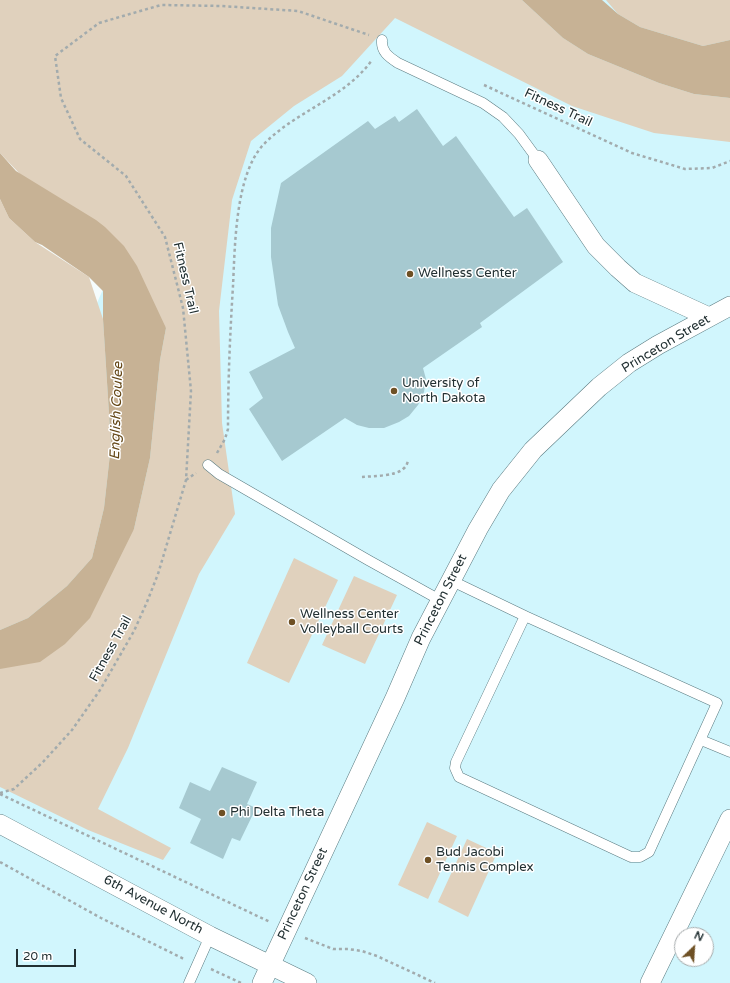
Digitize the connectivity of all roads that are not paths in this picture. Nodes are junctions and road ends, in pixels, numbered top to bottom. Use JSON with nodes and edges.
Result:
{"nodes":[{"id":1,"x":382,"y":40,"type":"road end"},
{"id":2,"x":538,"y":160,"type":"joint"},
{"id":3,"x":730,"y":306,"type":"edge"},
{"id":4,"x":709,"y":318,"type":"junction"},
{"id":5,"x":208,"y":465,"type":"road end"},
{"id":6,"x":450,"y":580,"type":"junction"},
{"id":7,"x":440,"y":600,"type":"junction"},
{"id":8,"x":525,"y":616,"type":"junction"},
{"id":9,"x":701,"y":740,"type":"junction"},
{"id":10,"x":730,"y":752,"type":"edge"},
{"id":11,"x":730,"y":819,"type":"edge"},
{"id":12,"x":0,"y":824,"type":"edge"},
{"id":13,"x":210,"y":936,"type":"junction"},
{"id":14,"x":270,"y":965,"type":"junction"},
{"id":15,"x":189,"y":983,"type":"edge"},
{"id":16,"x":262,"y":983,"type":"edge"},
{"id":17,"x":307,"y":983,"type":"edge"},
{"id":18,"x":650,"y":983,"type":"edge"}],
"edges":[{"from":1,"to":2,"type":"lane"},
{"from":2,"to":4,"type":"street"},
{"from":3,"to":4,"type":"street","name":"Princeton Street"},
{"from":4,"to":6,"type":"street","name":"Princeton Street"},
{"from":5,"to":7,"type":"lane"},
{"from":6,"to":7,"type":"street","name":"Princeton Street"},
{"from":6,"to":8,"type":"lane"},
{"from":7,"to":14,"type":"street","name":"Princeton Street"},
{"from":8,"to":9,"type":"lane"},
{"from":8,"to":9,"type":"lane"},
{"from":9,"to":10,"type":"lane"},
{"from":11,"to":18,"type":"street"},
{"from":12,"to":13,"type":"street","name":"6th Avenue North"},
{"from":13,"to":14,"type":"street","name":"6th Avenue North"},
{"from":13,"to":15,"type":"lane"},
{"from":14,"to":16,"type":"street","name":"Princeton Street"},
{"from":14,"to":17,"type":"street","name":"6th Avenue North"}]}
